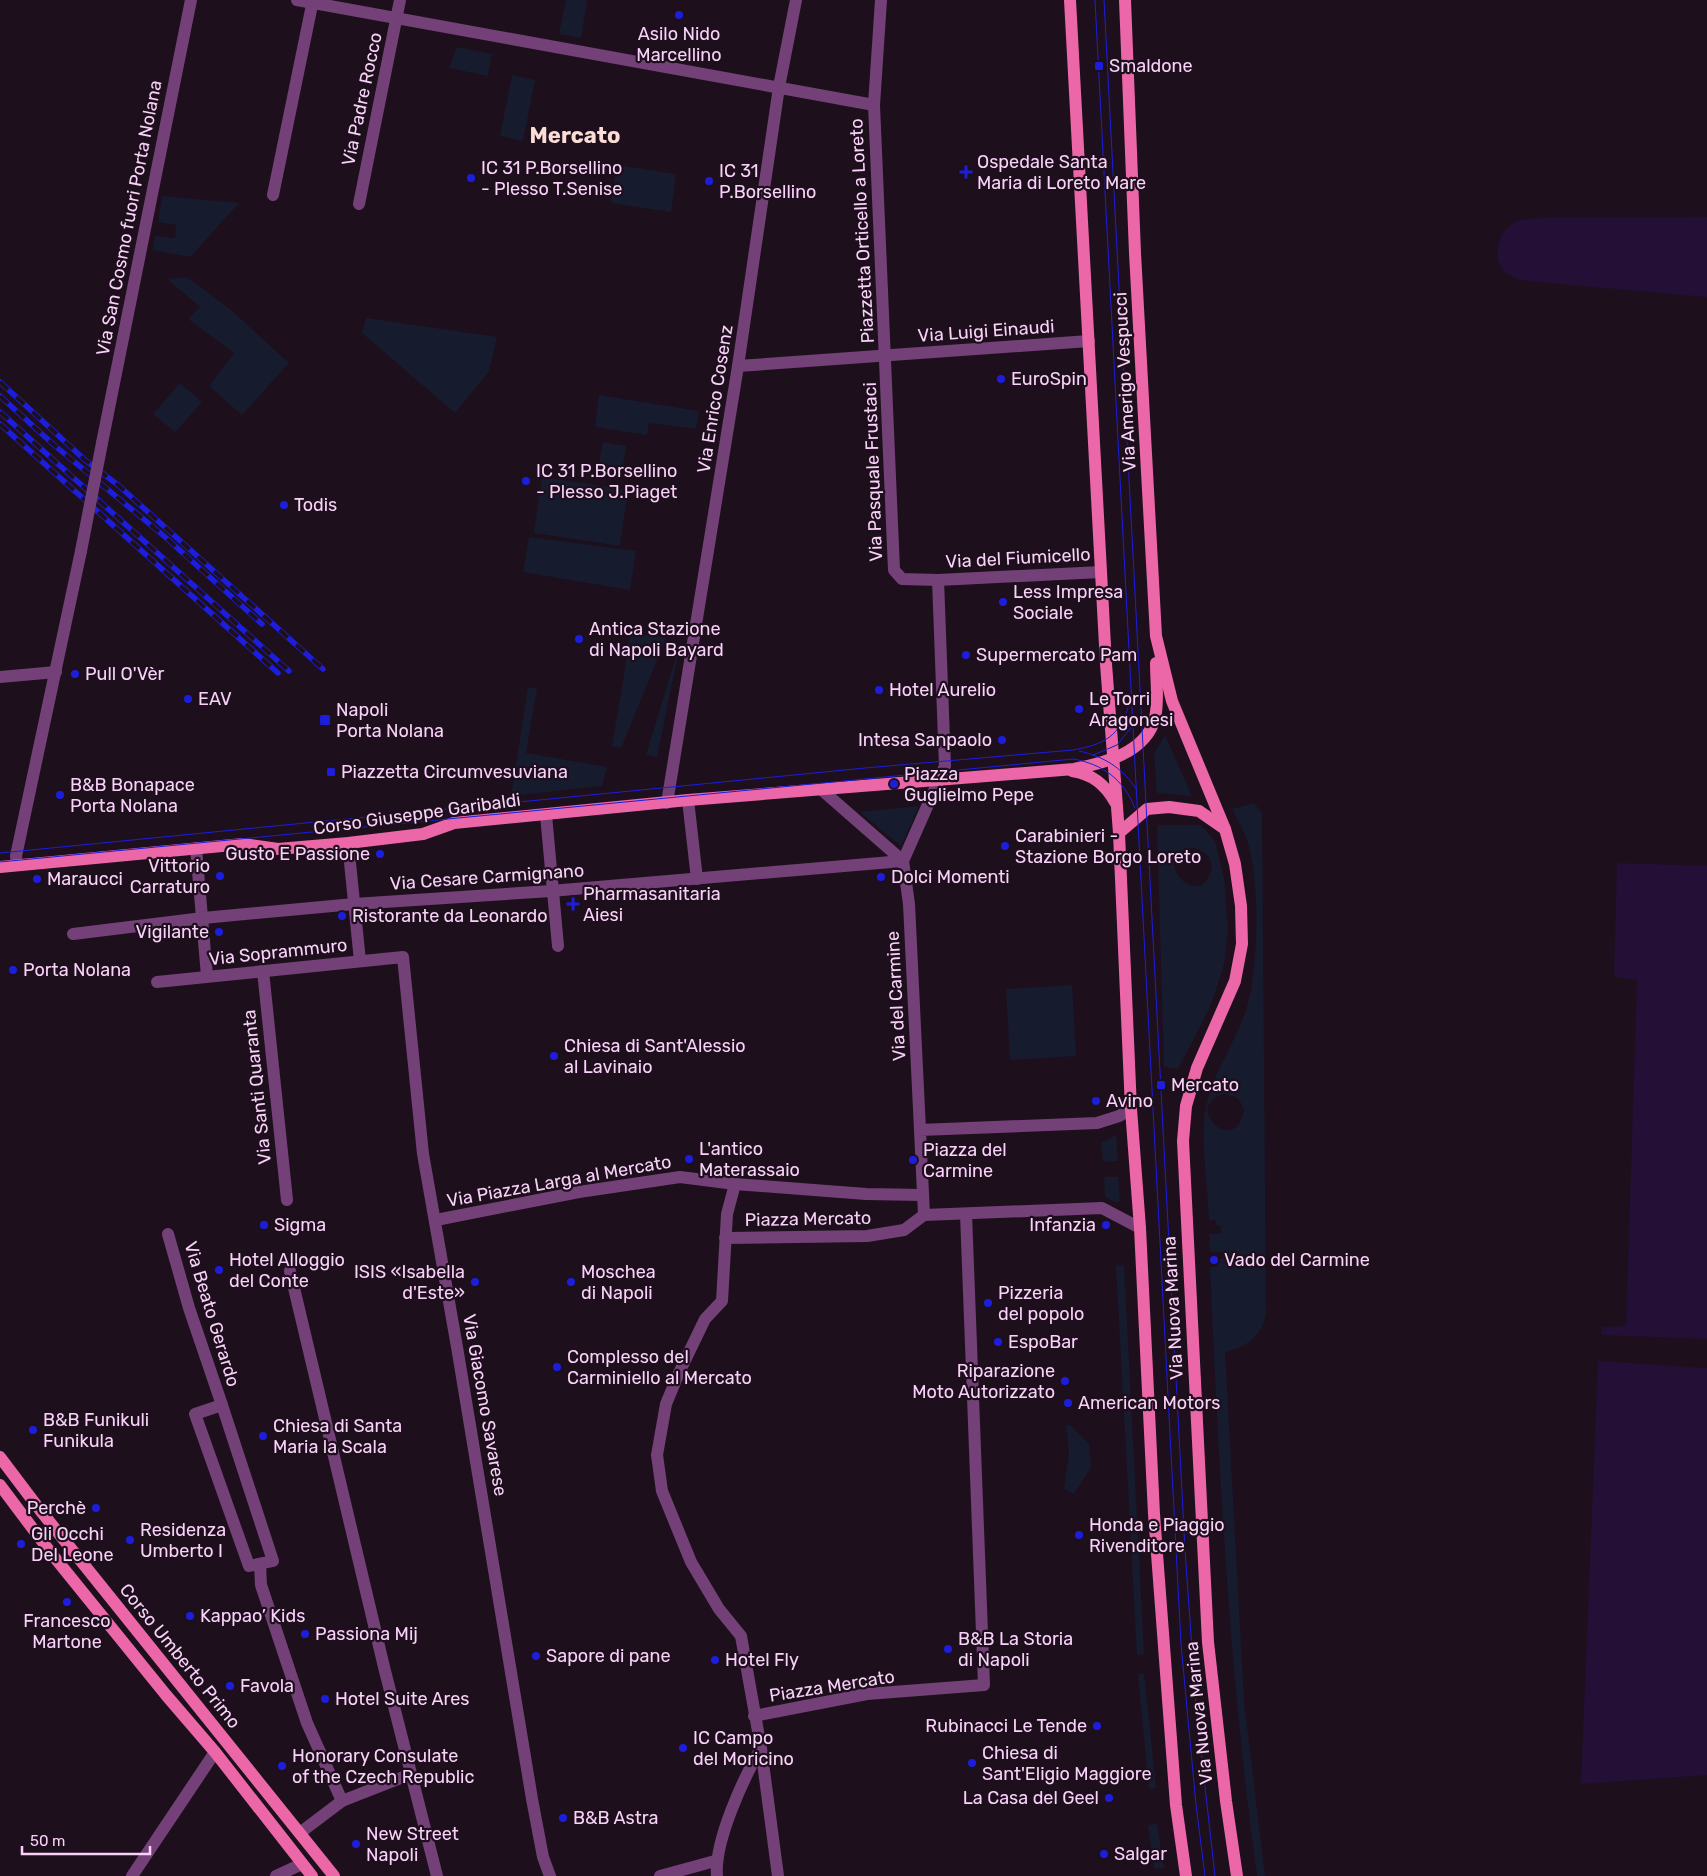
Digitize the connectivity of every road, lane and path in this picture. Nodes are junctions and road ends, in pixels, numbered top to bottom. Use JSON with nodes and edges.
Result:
{"nodes":[{"id":1,"x":191,"y":0,"type":"edge"},
{"id":2,"x":297,"y":0,"type":"edge"},
{"id":3,"x":400,"y":0,"type":"edge"},
{"id":4,"x":796,"y":0,"type":"edge"},
{"id":5,"x":882,"y":0,"type":"edge"},
{"id":6,"x":1070,"y":0,"type":"edge"},
{"id":7,"x":1125,"y":0,"type":"edge"},
{"id":8,"x":312,"y":1,"type":"edge"},
{"id":9,"x":396,"y":20,"type":"junction"},
{"id":10,"x":779,"y":87,"type":"junction"},
{"id":11,"x":874,"y":105,"type":"junction"},
{"id":12,"x":273,"y":194,"type":"dead end"},
{"id":13,"x":359,"y":204,"type":"dead end"},
{"id":14,"x":1089,"y":341,"type":"junction"},
{"id":15,"x":885,"y":356,"type":"junction"},
{"id":16,"x":738,"y":366,"type":"junction"},
{"id":17,"x":1101,"y":572,"type":"junction"},
{"id":18,"x":938,"y":580,"type":"junction"},
{"id":19,"x":1156,"y":636,"type":"junction"},
{"id":20,"x":56,"y":672,"type":"junction"},
{"id":21,"x":0,"y":677,"type":"edge"},
{"id":22,"x":1195,"y":755,"type":"joint"},
{"id":23,"x":1113,"y":760,"type":"junction"},
{"id":24,"x":1065,"y":770,"type":"junction"},
{"id":25,"x":939,"y":780,"type":"junction"},
{"id":26,"x":823,"y":791,"type":"junction"},
{"id":27,"x":688,"y":800,"type":"junction"},
{"id":28,"x":667,"y":803,"type":"junction"},
{"id":29,"x":1117,"y":807,"type":"junction"},
{"id":30,"x":546,"y":814,"type":"junction"},
{"id":31,"x":1225,"y":829,"type":"junction"},
{"id":32,"x":1120,"y":833,"type":"junction"},
{"id":33,"x":348,"y":843,"type":"junction"},
{"id":34,"x":196,"y":848,"type":"junction"},
{"id":35,"x":903,"y":861,"type":"junction"},
{"id":36,"x":17,"y":865,"type":"junction"},
{"id":37,"x":0,"y":867,"type":"edge"},
{"id":38,"x":697,"y":879,"type":"junction"},
{"id":39,"x":551,"y":891,"type":"junction"},
{"id":40,"x":354,"y":904,"type":"junction"},
{"id":41,"x":202,"y":918,"type":"junction"},
{"id":42,"x":73,"y":934,"type":"dead end"},
{"id":43,"x":558,"y":946,"type":"dead end"},
{"id":44,"x":403,"y":957,"type":"joint"},
{"id":45,"x":360,"y":961,"type":"junction"},
{"id":46,"x":263,"y":971,"type":"junction"},
{"id":47,"x":207,"y":976,"type":"junction"},
{"id":48,"x":157,"y":982,"type":"dead end"},
{"id":49,"x":1131,"y":1109,"type":"junction"},
{"id":50,"x":920,"y":1130,"type":"junction"},
{"id":51,"x":734,"y":1184,"type":"junction"},
{"id":52,"x":866,"y":1194,"type":"joint"},
{"id":53,"x":922,"y":1195,"type":"junction"},
{"id":54,"x":287,"y":1200,"type":"dead end"},
{"id":55,"x":966,"y":1214,"type":"junction"},
{"id":56,"x":924,"y":1215,"type":"junction"},
{"id":57,"x":436,"y":1220,"type":"junction"},
{"id":58,"x":1140,"y":1228,"type":"junction"},
{"id":59,"x":168,"y":1234,"type":"dead end"},
{"id":60,"x":725,"y":1238,"type":"junction"},
{"id":61,"x":290,"y":1271,"type":"dead end"},
{"id":62,"x":222,"y":1405,"type":"junction"},
{"id":63,"x":0,"y":1457,"type":"edge"},
{"id":64,"x":0,"y":1485,"type":"edge"},
{"id":65,"x":260,"y":1564,"type":"junction"},
{"id":66,"x":754,"y":1716,"type":"junction"},
{"id":67,"x":760,"y":1748,"type":"junction"},
{"id":68,"x":215,"y":1752,"type":"junction"},
{"id":69,"x":411,"y":1774,"type":"junction"},
{"id":70,"x":342,"y":1801,"type":"junction"},
{"id":71,"x":301,"y":1832,"type":"junction"},
{"id":72,"x":715,"y":1861,"type":"junction"},
{"id":73,"x":302,"y":1864,"type":"junction"},
{"id":74,"x":132,"y":1876,"type":"edge"},
{"id":75,"x":276,"y":1876,"type":"edge"},
{"id":76,"x":312,"y":1876,"type":"edge"},
{"id":77,"x":334,"y":1876,"type":"edge"},
{"id":78,"x":437,"y":1876,"type":"edge"},
{"id":79,"x":550,"y":1876,"type":"edge"},
{"id":80,"x":660,"y":1876,"type":"edge"},
{"id":81,"x":717,"y":1876,"type":"edge"},
{"id":82,"x":778,"y":1876,"type":"edge"},
{"id":83,"x":1186,"y":1876,"type":"edge"},
{"id":84,"x":1237,"y":1876,"type":"edge"}],
"edges":[{"from":1,"to":20,"type":"street","name":"Via San Cosmo fuori Porta Nolana","bridge":true},
{"from":2,"to":8,"type":"street"},
{"from":3,"to":9,"type":"street","name":"Via Padre Rocco"},
{"from":4,"to":10,"type":"street","name":"Via Enrico Cosenz"},
{"from":5,"to":11,"type":"street","name":"Piazzetta Orticello a Loreto"},
{"from":6,"to":14,"type":"main road","name":"Via Amerigo Vespucci"},
{"from":7,"to":19,"type":"main road","name":"Via Amerigo Vespucci"},
{"from":8,"to":9,"type":"street"},
{"from":8,"to":12,"type":"street"},
{"from":9,"to":10,"type":"street"},
{"from":9,"to":13,"type":"street","name":"Via Padre Rocco"},
{"from":10,"to":11,"type":"street"},
{"from":10,"to":16,"type":"street","name":"Via Enrico Cosenz"},
{"from":11,"to":15,"type":"street","name":"Piazzetta Orticello a Loreto"},
{"from":14,"to":15,"type":"street","name":"Via Luigi Einaudi"},
{"from":14,"to":17,"type":"main road","name":"Via Amerigo Vespucci"},
{"from":15,"to":16,"type":"street","name":"Via Luigi Einaudi"},
{"from":15,"to":18,"type":"street","name":"Via Pasquale Frustaci"},
{"from":16,"to":28,"type":"street","name":"Via Enrico Cosenz"},
{"from":17,"to":18,"type":"street","name":"Via del Fiumicello"},
{"from":17,"to":23,"type":"main road","name":"Via Amerigo Vespucci"},
{"from":18,"to":25,"type":"street"},
{"from":19,"to":22,"type":"main road","name":"Via Amerigo Vespucci"},
{"from":19,"to":23,"type":"main road"},
{"from":20,"to":21,"type":"street"},
{"from":20,"to":36,"type":"street"},
{"from":22,"to":31,"type":"main road","name":"Via Nuova Marina"},
{"from":23,"to":24,"type":"main road"},
{"from":23,"to":29,"type":"main road","name":"Via Nuova Marina"},
{"from":24,"to":25,"type":"main road"},
{"from":24,"to":29,"type":"main road"},
{"from":25,"to":26,"type":"main road"},
{"from":25,"to":35,"type":"street"},
{"from":26,"to":27,"type":"main road","name":"Corso Giuseppe Garibaldi"},
{"from":26,"to":35,"type":"street"},
{"from":27,"to":28,"type":"main road","name":"Corso Giuseppe Garibaldi"},
{"from":27,"to":38,"type":"street"},
{"from":28,"to":30,"type":"main road","name":"Corso Giuseppe Garibaldi"},
{"from":29,"to":32,"type":"main road","name":"Via Nuova Marina"},
{"from":30,"to":33,"type":"main road","name":"Corso Giuseppe Garibaldi"},
{"from":30,"to":39,"type":"street"},
{"from":31,"to":32,"type":"main road"},
{"from":31,"to":84,"type":"main road","name":"Via Nuova Marina"},
{"from":32,"to":49,"type":"main road","name":"Via Nuova Marina"},
{"from":33,"to":34,"type":"main road","name":"Corso Giuseppe Garibaldi"},
{"from":33,"to":40,"type":"street"},
{"from":34,"to":36,"type":"main road","name":"Corso Giuseppe Garibaldi"},
{"from":34,"to":41,"type":"street"},
{"from":35,"to":38,"type":"street","name":"Via Cesare Carmignano"},
{"from":35,"to":50,"type":"street","name":"Via del Carmine"},
{"from":36,"to":37,"type":"main road","name":"Corso Giuseppe Garibaldi"},
{"from":38,"to":39,"type":"street","name":"Via Cesare Carmignano"},
{"from":39,"to":40,"type":"street","name":"Via Cesare Carmignano"},
{"from":39,"to":43,"type":"street"},
{"from":40,"to":41,"type":"street","name":"Via Cesare Carmignano"},
{"from":40,"to":45,"type":"street"},
{"from":41,"to":42,"type":"street","name":"Via Cesare Carmignano"},
{"from":41,"to":47,"type":"street"},
{"from":44,"to":45,"type":"street","name":"Via Soprammuro"},
{"from":44,"to":57,"type":"street","name":"Via Giacomo Savarese"},
{"from":45,"to":46,"type":"street","name":"Via Soprammuro"},
{"from":46,"to":47,"type":"street","name":"Via Soprammuro"},
{"from":46,"to":54,"type":"street","name":"Via Santi Quaranta"},
{"from":47,"to":48,"type":"street","name":"Via Soprammuro"},
{"from":49,"to":50,"type":"street"},
{"from":49,"to":58,"type":"main road","name":"Via Nuova Marina"},
{"from":50,"to":53,"type":"street"},
{"from":51,"to":52,"type":"street","name":"Via Piazza Larga al Mercato"},
{"from":51,"to":57,"type":"street","name":"Via Piazza Larga al Mercato"},
{"from":51,"to":60,"type":"street"},
{"from":52,"to":53,"type":"street","name":"Piazza Mercato"},
{"from":53,"to":56,"type":"street"},
{"from":55,"to":56,"type":"street"},
{"from":55,"to":58,"type":"street"},
{"from":55,"to":66,"type":"street","name":"Piazza Mercato"},
{"from":56,"to":60,"type":"street","name":"Piazza Mercato"},
{"from":57,"to":79,"type":"street","name":"Via Giacomo Savarese"},
{"from":58,"to":83,"type":"main road","name":"Via Nuova Marina"},
{"from":59,"to":62,"type":"street","name":"Via Beato Gerardo"},
{"from":60,"to":66,"type":"street","name":"Piazza Mercato"},
{"from":61,"to":69,"type":"street"},
{"from":62,"to":65,"type":"street","name":"Via Beato Gerardo"},
{"from":62,"to":65,"type":"street"},
{"from":63,"to":71,"type":"main road","name":"Corso Umberto Primo"},
{"from":64,"to":68,"type":"main road","name":"Corso Umberto Primo"},
{"from":65,"to":70,"type":"street"},
{"from":66,"to":67,"type":"street","name":"Piazza Mercato"},
{"from":67,"to":72,"type":"street"},
{"from":67,"to":82,"type":"street","name":"Piazza Mercato"},
{"from":68,"to":73,"type":"main road","name":"Corso Umberto Primo"},
{"from":68,"to":74,"type":"street"},
{"from":69,"to":70,"type":"street"},
{"from":69,"to":78,"type":"street"},
{"from":70,"to":71,"type":"street"},
{"from":71,"to":77,"type":"main road","name":"Corso Umberto Primo"},
{"from":72,"to":80,"type":"street"},
{"from":72,"to":81,"type":"street"},
{"from":73,"to":75,"type":"street"},
{"from":73,"to":76,"type":"main road","name":"Corso Umberto Primo"}]}
